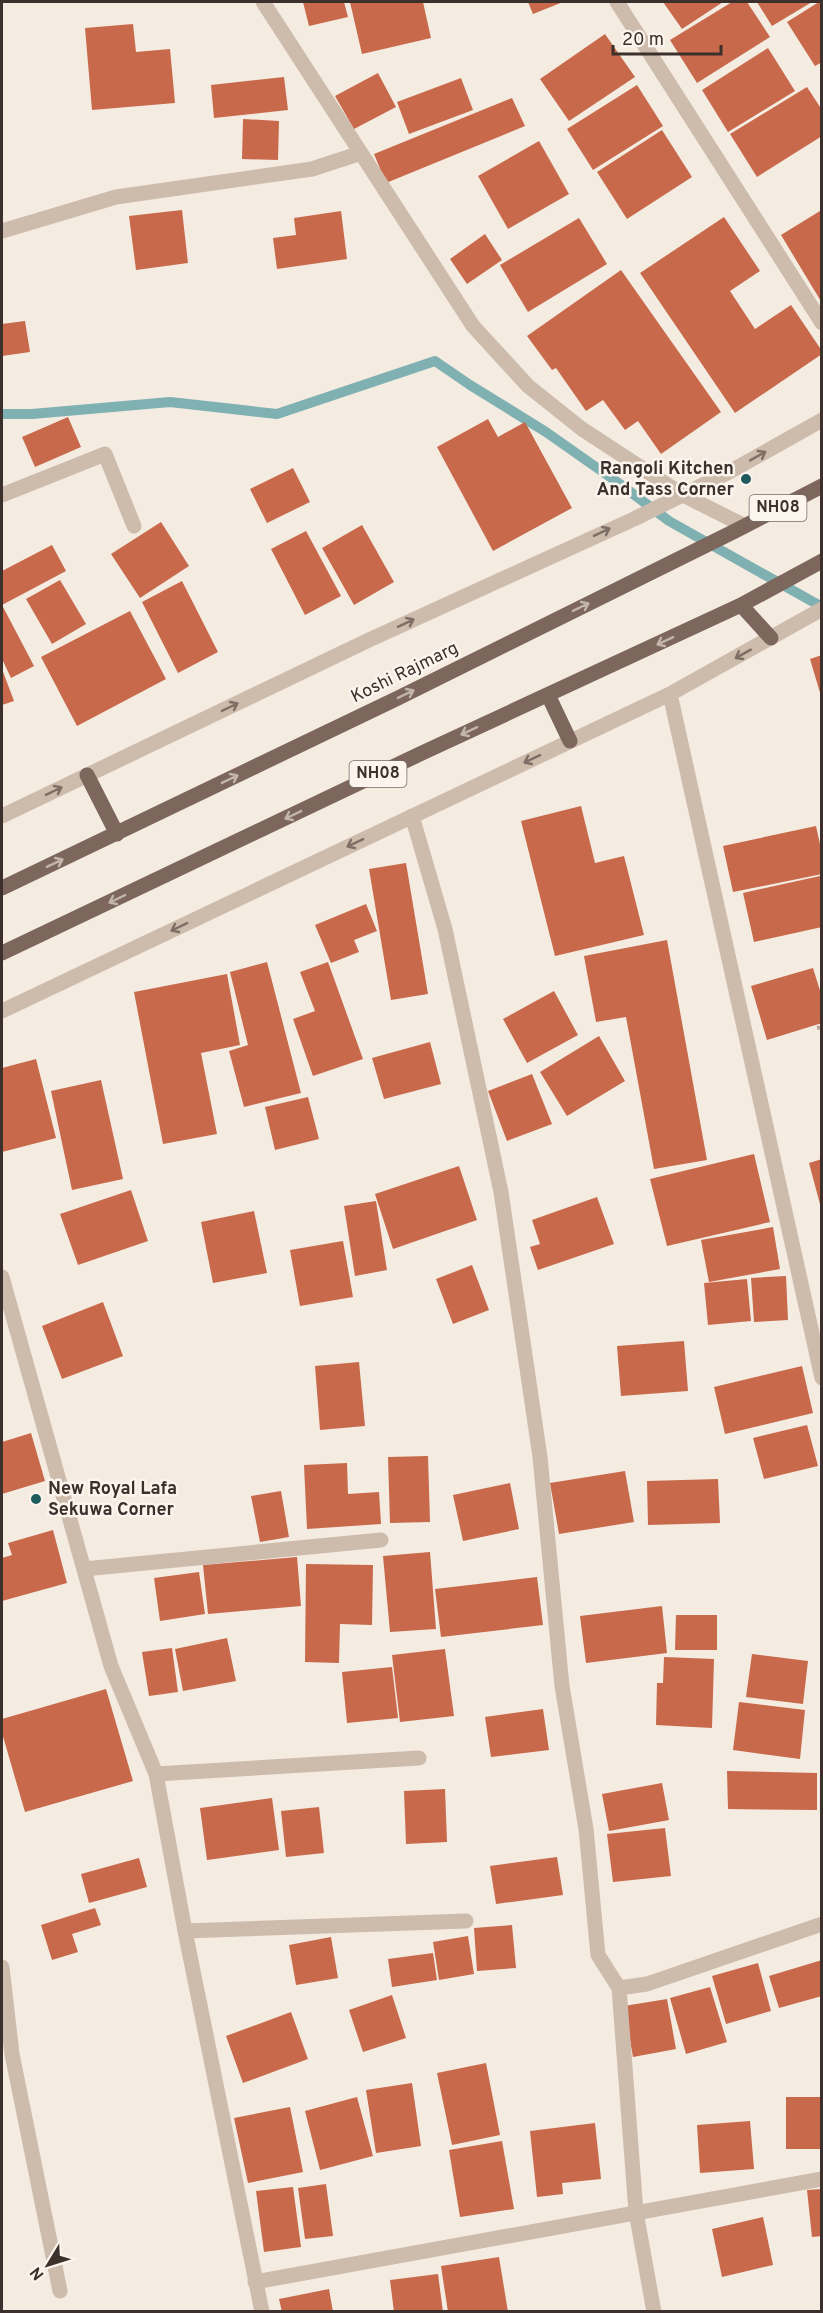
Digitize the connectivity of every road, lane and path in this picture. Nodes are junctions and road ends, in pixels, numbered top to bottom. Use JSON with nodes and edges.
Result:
{"nodes":[{"id":1,"x":263,"y":2,"type":"edge"},
{"id":2,"x":617,"y":2,"type":"edge"},
{"id":3,"x":361,"y":153,"type":"junction"},
{"id":4,"x":2,"y":231,"type":"edge"},
{"id":5,"x":822,"y":322,"type":"edge"},
{"id":6,"x":822,"y":420,"type":"edge"},
{"id":7,"x":822,"y":486,"type":"edge"},
{"id":8,"x":2,"y":495,"type":"edge"},
{"id":9,"x":683,"y":495,"type":"junction"},
{"id":10,"x":134,"y":526,"type":"dead end"},
{"id":11,"x":740,"y":528,"type":"junction"},
{"id":12,"x":822,"y":561,"type":"edge"},
{"id":13,"x":741,"y":605,"type":"junction"},
{"id":14,"x":822,"y":609,"type":"edge"},
{"id":15,"x":771,"y":639,"type":"junction"},
{"id":16,"x":670,"y":694,"type":"junction"},
{"id":17,"x":548,"y":695,"type":"junction"},
{"id":18,"x":570,"y":741,"type":"junction"},
{"id":19,"x":87,"y":775,"type":"junction"},
{"id":20,"x":2,"y":816,"type":"edge"},
{"id":21,"x":412,"y":816,"type":"junction"},
{"id":22,"x":117,"y":834,"type":"junction"},
{"id":23,"x":2,"y":888,"type":"edge"},
{"id":24,"x":2,"y":953,"type":"edge"},
{"id":25,"x":2,"y":1011,"type":"edge"},
{"id":26,"x":2,"y":1277,"type":"edge"},
{"id":27,"x":822,"y":1378,"type":"edge"},
{"id":28,"x":381,"y":1540,"type":"dead end"},
{"id":29,"x":84,"y":1569,"type":"junction"},
{"id":30,"x":419,"y":1758,"type":"dead end"},
{"id":31,"x":156,"y":1774,"type":"junction"},
{"id":32,"x":466,"y":1921,"type":"dead end"},
{"id":33,"x":822,"y":1924,"type":"edge"},
{"id":34,"x":185,"y":1931,"type":"junction"},
{"id":35,"x":2,"y":1967,"type":"edge"},
{"id":36,"x":619,"y":1988,"type":"junction"},
{"id":37,"x":822,"y":2179,"type":"edge"},
{"id":38,"x":636,"y":2212,"type":"junction"},
{"id":39,"x":255,"y":2282,"type":"junction"},
{"id":40,"x":60,"y":2291,"type":"dead end"},
{"id":41,"x":262,"y":2312,"type":"edge"},
{"id":42,"x":654,"y":2312,"type":"edge"}],
"edges":[{"from":1,"to":3,"type":"street"},
{"from":2,"to":5,"type":"street"},
{"from":3,"to":4,"type":"street"},
{"from":3,"to":9,"type":"street"},
{"from":9,"to":6,"type":"street","one_way":true},
{"from":7,"to":11,"type":"main road","name":"Koshi Rajmarg","number":"NH08"},
{"from":8,"to":10,"type":"street"},
{"from":9,"to":11,"type":"street"},
{"from":19,"to":9,"type":"street","one_way":true},
{"from":22,"to":11,"type":"main road","name":"Koshi Rajmarg","number":"NH08","one_way":true},
{"from":12,"to":13,"type":"main road","number":"NH08"},
{"from":13,"to":15,"type":"main road"},
{"from":13,"to":17,"type":"main road","number":"NH08","one_way":true},
{"from":14,"to":15,"type":"street"},
{"from":15,"to":16,"type":"street","one_way":true},
{"from":16,"to":18,"type":"street"},
{"from":16,"to":27,"type":"street"},
{"from":17,"to":18,"type":"main road"},
{"from":17,"to":24,"type":"main road","number":"NH08","one_way":true},
{"from":18,"to":21,"type":"street","one_way":true},
{"from":20,"to":19,"type":"street","one_way":true},
{"from":19,"to":22,"type":"main road"},
{"from":21,"to":25,"type":"street","one_way":true},
{"from":21,"to":36,"type":"street"},
{"from":23,"to":22,"type":"main road","name":"Koshi Rajmarg","number":"NH08","one_way":true},
{"from":26,"to":29,"type":"street"},
{"from":28,"to":29,"type":"street"},
{"from":29,"to":31,"type":"street"},
{"from":30,"to":31,"type":"street"},
{"from":31,"to":34,"type":"street"},
{"from":32,"to":34,"type":"street"},
{"from":33,"to":36,"type":"street"},
{"from":34,"to":39,"type":"street"},
{"from":35,"to":40,"type":"street"},
{"from":36,"to":38,"type":"street"},
{"from":37,"to":38,"type":"street"},
{"from":38,"to":39,"type":"street"},
{"from":38,"to":42,"type":"street"},
{"from":39,"to":41,"type":"street"}]}
